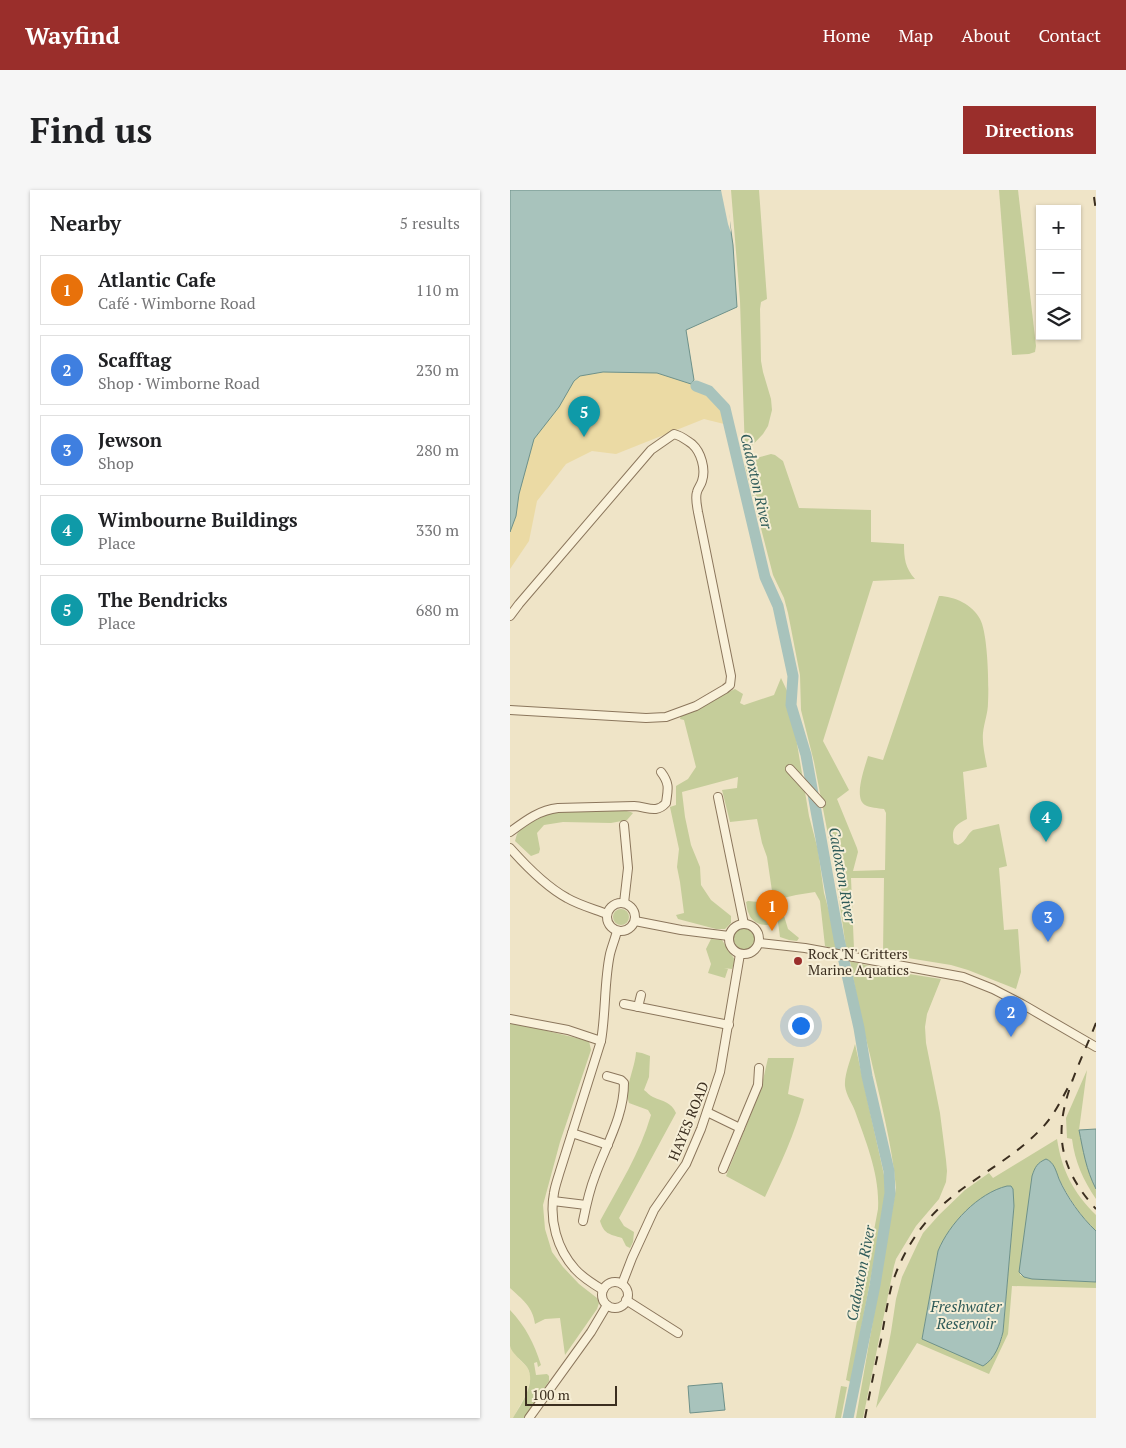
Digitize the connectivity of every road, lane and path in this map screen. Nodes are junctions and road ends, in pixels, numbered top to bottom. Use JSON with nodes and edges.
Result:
{"nodes":[{"id":1,"x":510,"y":616,"type":"edge"},
{"id":2,"x":510,"y":710,"type":"edge"},
{"id":3,"x":790,"y":768,"type":"dead end"},
{"id":4,"x":661,"y":772,"type":"dead end"},
{"id":5,"x":718,"y":797,"type":"dead end"},
{"id":6,"x":821,"y":803,"type":"dead end"},
{"id":7,"x":624,"y":825,"type":"dead end"},
{"id":8,"x":510,"y":832,"type":"edge"},
{"id":9,"x":510,"y":848,"type":"edge"},
{"id":10,"x":624,"y":903,"type":"junction"},
{"id":11,"x":607,"y":914,"type":"junction"},
{"id":12,"x":635,"y":921,"type":"junction"},
{"id":13,"x":744,"y":924,"type":"junction"},
{"id":14,"x":617,"y":931,"type":"junction"},
{"id":15,"x":729,"y":936,"type":"junction"},
{"id":16,"x":759,"y":942,"type":"junction"},
{"id":17,"x":740,"y":954,"type":"junction"},
{"id":18,"x":641,"y":995,"type":"dead end"},
{"id":19,"x":624,"y":1004,"type":"dead end"},
{"id":20,"x":638,"y":1007,"type":"junction"},
{"id":21,"x":510,"y":1019,"type":"edge"},
{"id":22,"x":728,"y":1025,"type":"junction"},
{"id":23,"x":600,"y":1041,"type":"junction"},
{"id":24,"x":1096,"y":1047,"type":"edge"},
{"id":25,"x":759,"y":1068,"type":"dead end"},
{"id":26,"x":607,"y":1076,"type":"dead end"},
{"id":27,"x":706,"y":1112,"type":"junction"},
{"id":28,"x":740,"y":1128,"type":"junction"},
{"id":29,"x":572,"y":1133,"type":"junction"},
{"id":30,"x":608,"y":1145,"type":"junction"},
{"id":31,"x":723,"y":1169,"type":"dead end"},
{"id":32,"x":553,"y":1201,"type":"junction"},
{"id":33,"x":586,"y":1206,"type":"junction"},
{"id":34,"x":583,"y":1222,"type":"dead end"},
{"id":35,"x":622,"y":1284,"type":"junction"},
{"id":36,"x":602,"y":1290,"type":"junction"},
{"id":37,"x":626,"y":1300,"type":"junction"},
{"id":38,"x":607,"y":1305,"type":"junction"},
{"id":39,"x":678,"y":1333,"type":"dead end"},
{"id":40,"x":529,"y":1418,"type":"edge"}],
"edges":[{"from":1,"to":2,"type":"street"},
{"from":3,"to":6,"type":"street"},
{"from":4,"to":8,"type":"street"},
{"from":5,"to":13,"type":"street"},
{"from":7,"to":10,"type":"street"},
{"from":9,"to":11,"type":"street"},
{"from":10,"to":11,"type":"street"},
{"from":10,"to":12,"type":"street"},
{"from":11,"to":14,"type":"street"},
{"from":12,"to":14,"type":"street"},
{"from":12,"to":15,"type":"street"},
{"from":13,"to":15,"type":"street"},
{"from":13,"to":16,"type":"street"},
{"from":14,"to":23,"type":"street"},
{"from":15,"to":17,"type":"street"},
{"from":16,"to":17,"type":"street"},
{"from":16,"to":24,"type":"street"},
{"from":17,"to":22,"type":"street","name":"HAYES ROAD"},
{"from":18,"to":20,"type":"street"},
{"from":19,"to":20,"type":"street"},
{"from":20,"to":22,"type":"street"},
{"from":21,"to":23,"type":"street"},
{"from":22,"to":27,"type":"street","name":"HAYES ROAD"},
{"from":23,"to":29,"type":"street"},
{"from":25,"to":28,"type":"street"},
{"from":26,"to":30,"type":"street"},
{"from":27,"to":28,"type":"street"},
{"from":27,"to":35,"type":"street","name":"HAYES ROAD"},
{"from":28,"to":31,"type":"street"},
{"from":29,"to":30,"type":"street"},
{"from":29,"to":32,"type":"street"},
{"from":30,"to":33,"type":"street"},
{"from":32,"to":33,"type":"street"},
{"from":32,"to":36,"type":"street"},
{"from":33,"to":34,"type":"street"},
{"from":35,"to":36,"type":"street"},
{"from":35,"to":37,"type":"street"},
{"from":36,"to":38,"type":"street"},
{"from":37,"to":38,"type":"street"},
{"from":37,"to":39,"type":"street"},
{"from":38,"to":40,"type":"street"}]}
